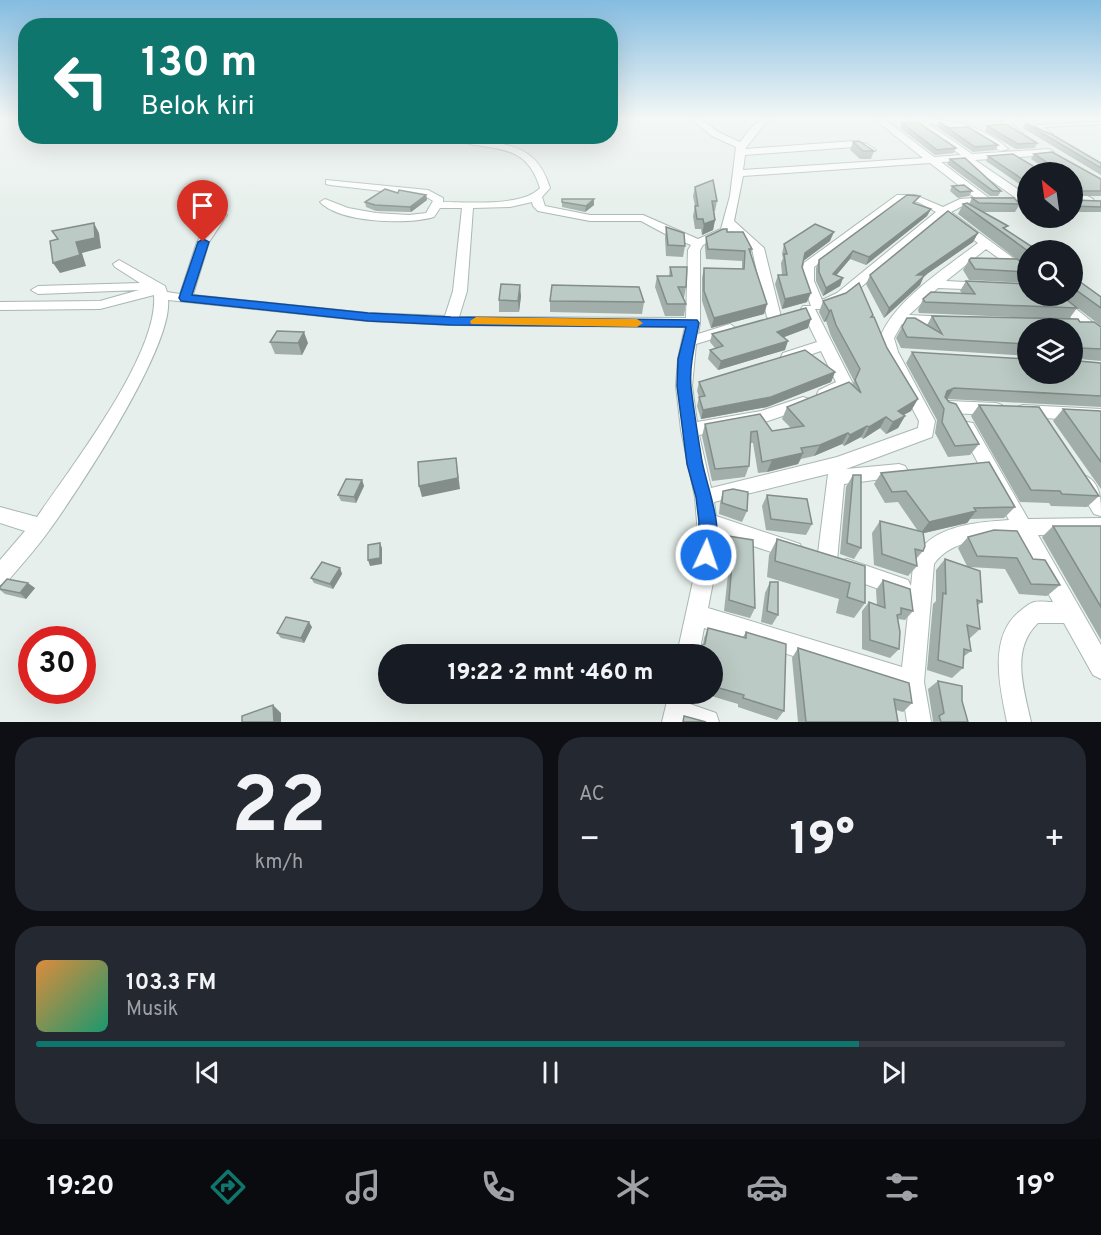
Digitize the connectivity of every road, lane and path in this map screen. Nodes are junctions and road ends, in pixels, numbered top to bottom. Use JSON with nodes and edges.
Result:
{"nodes":[{"id":1,"x":514,"y":152,"type":"edge"},
{"id":2,"x":741,"y":152,"type":"edge"},
{"id":3,"x":873,"y":152,"type":"edge"},
{"id":4,"x":920,"y":152,"type":"edge"},
{"id":5,"x":959,"y":152,"type":"edge"},
{"id":6,"x":1008,"y":152,"type":"edge"},
{"id":7,"x":1049,"y":152,"type":"joint"},
{"id":8,"x":1013,"y":155,"type":"junction"},
{"id":9,"x":968,"y":158,"type":"junction"},
{"id":10,"x":1059,"y":158,"type":"edge"},
{"id":11,"x":929,"y":159,"type":"junction"},
{"id":12,"x":886,"y":162,"type":"junction"},
{"id":13,"x":1024,"y":162,"type":"edge"},
{"id":14,"x":737,"y":173,"type":"junction"},
{"id":15,"x":330,"y":183,"type":"dead end"},
{"id":16,"x":1017,"y":193,"type":"edge"},
{"id":17,"x":537,"y":197,"type":"junction"},
{"id":18,"x":1083,"y":197,"type":"edge"},
{"id":19,"x":986,"y":201,"type":"junction"},
{"id":20,"x":1017,"y":201,"type":"edge"},
{"id":21,"x":1083,"y":201,"type":"edge"},
{"id":22,"x":1089,"y":201,"type":"junction"},
{"id":23,"x":1101,"y":201,"type":"edge"},
{"id":24,"x":325,"y":202,"type":"dead end"},
{"id":25,"x":468,"y":205,"type":"junction"},
{"id":26,"x":435,"y":206,"type":"junction"},
{"id":27,"x":942,"y":212,"type":"junction"},
{"id":28,"x":221,"y":215,"type":"dead end"},
{"id":29,"x":728,"y":222,"type":"junction"},
{"id":30,"x":698,"y":243,"type":"junction"},
{"id":31,"x":986,"y":243,"type":"junction"},
{"id":32,"x":119,"y":264,"type":"dead end"},
{"id":33,"x":1017,"y":267,"type":"edge"},
{"id":34,"x":936,"y":284,"type":"junction"},
{"id":35,"x":993,"y":287,"type":"edge"},
{"id":36,"x":38,"y":290,"type":"dead end"},
{"id":37,"x":160,"y":290,"type":"junction"},
{"id":38,"x":185,"y":298,"type":"junction"},
{"id":39,"x":0,"y":306,"type":"edge"},
{"id":40,"x":1064,"y":306,"type":"edge"},
{"id":41,"x":791,"y":313,"type":"junction"},
{"id":42,"x":897,"y":318,"type":"junction"},
{"id":43,"x":451,"y":321,"type":"junction"},
{"id":44,"x":968,"y":322,"type":"edge"},
{"id":45,"x":693,"y":323,"type":"junction"},
{"id":46,"x":743,"y":325,"type":"edge"},
{"id":47,"x":1096,"y":332,"type":"edge"},
{"id":48,"x":689,"y":341,"type":"junction"},
{"id":49,"x":826,"y":344,"type":"junction"},
{"id":50,"x":892,"y":355,"type":"junction"},
{"id":51,"x":911,"y":356,"type":"edge"},
{"id":52,"x":769,"y":363,"type":"edge"},
{"id":53,"x":704,"y":381,"type":"edge"},
{"id":54,"x":684,"y":386,"type":"junction"},
{"id":55,"x":1035,"y":411,"type":"junction"},
{"id":56,"x":1101,"y":415,"type":"edge"},
{"id":57,"x":689,"y":430,"type":"junction"},
{"id":58,"x":1048,"y":430,"type":"edge"},
{"id":59,"x":986,"y":463,"type":"junction"},
{"id":60,"x":965,"y":465,"type":"edge"},
{"id":61,"x":1074,"y":469,"type":"edge"},
{"id":62,"x":911,"y":470,"type":"edge"},
{"id":63,"x":837,"y":471,"type":"junction"},
{"id":64,"x":704,"y":497,"type":"junction"},
{"id":65,"x":1101,"y":508,"type":"edge"},
{"id":66,"x":0,"y":515,"type":"edge"},
{"id":67,"x":708,"y":522,"type":"junction"},
{"id":68,"x":1101,"y":526,"type":"edge"},
{"id":69,"x":41,"y":527,"type":"junction"},
{"id":70,"x":1023,"y":529,"type":"junction"},
{"id":71,"x":827,"y":561,"type":"junction"},
{"id":72,"x":0,"y":575,"type":"edge"},
{"id":73,"x":921,"y":594,"type":"junction"},
{"id":74,"x":1069,"y":612,"type":"junction"},
{"id":75,"x":696,"y":615,"type":"junction"},
{"id":76,"x":690,"y":644,"type":"edge"},
{"id":77,"x":1101,"y":667,"type":"edge"},
{"id":78,"x":912,"y":682,"type":"junction"},
{"id":79,"x":677,"y":709,"type":"edge"},
{"id":80,"x":707,"y":722,"type":"edge"},
{"id":81,"x":919,"y":722,"type":"edge"},
{"id":82,"x":1019,"y":722,"type":"edge"}],
"edges":[{"from":1,"to":17,"type":"street"},
{"from":2,"to":14,"type":"street"},
{"from":3,"to":12,"type":"street"},
{"from":4,"to":11,"type":"street"},
{"from":5,"to":9,"type":"street"},
{"from":6,"to":8,"type":"street"},
{"from":7,"to":8,"type":"street"},
{"from":7,"to":10,"type":"street"},
{"from":8,"to":9,"type":"street"},
{"from":8,"to":13,"type":"street"},
{"from":9,"to":11,"type":"street"},
{"from":9,"to":16,"type":"street"},
{"from":11,"to":12,"type":"street"},
{"from":11,"to":19,"type":"street"},
{"from":12,"to":14,"type":"street"},
{"from":14,"to":29,"type":"street"},
{"from":15,"to":26,"type":"street"},
{"from":17,"to":25,"type":"street"},
{"from":17,"to":30,"type":"street"},
{"from":18,"to":22,"type":"street"},
{"from":19,"to":20,"type":"street"},
{"from":19,"to":27,"type":"street"},
{"from":21,"to":22,"type":"street"},
{"from":22,"to":23,"type":"street"},
{"from":24,"to":26,"type":"street"},
{"from":25,"to":26,"type":"street"},
{"from":25,"to":43,"type":"street"},
{"from":27,"to":31,"type":"street"},
{"from":27,"to":41,"type":"street"},
{"from":27,"to":41,"type":"street"},
{"from":28,"to":38,"type":"street"},
{"from":29,"to":30,"type":"street"},
{"from":29,"to":41,"type":"street"},
{"from":30,"to":45,"type":"street"},
{"from":31,"to":33,"type":"street"},
{"from":31,"to":34,"type":"street"},
{"from":32,"to":37,"type":"street"},
{"from":34,"to":35,"type":"street"},
{"from":34,"to":42,"type":"street"},
{"from":36,"to":37,"type":"street"},
{"from":37,"to":38,"type":"street"},
{"from":37,"to":39,"type":"street"},
{"from":37,"to":69,"type":"street"},
{"from":38,"to":43,"type":"street"},
{"from":40,"to":47,"type":"street"},
{"from":41,"to":49,"type":"street"},
{"from":42,"to":44,"type":"street"},
{"from":42,"to":50,"type":"street"},
{"from":43,"to":45,"type":"street"},
{"from":45,"to":48,"type":"street"},
{"from":46,"to":48,"type":"street"},
{"from":48,"to":54,"type":"street"},
{"from":49,"to":52,"type":"street"},
{"from":49,"to":57,"type":"street"},
{"from":50,"to":51,"type":"street"},
{"from":50,"to":63,"type":"street"},
{"from":53,"to":54,"type":"street"},
{"from":54,"to":57,"type":"street"},
{"from":55,"to":56,"type":"street"},
{"from":55,"to":58,"type":"street"},
{"from":55,"to":59,"type":"street"},
{"from":57,"to":64,"type":"street"},
{"from":59,"to":60,"type":"street"},
{"from":59,"to":70,"type":"street"},
{"from":61,"to":65,"type":"street"},
{"from":62,"to":63,"type":"street"},
{"from":63,"to":64,"type":"street"},
{"from":63,"to":71,"type":"street"},
{"from":64,"to":67,"type":"street"},
{"from":66,"to":69,"type":"street"},
{"from":67,"to":71,"type":"street"},
{"from":67,"to":75,"type":"street"},
{"from":68,"to":70,"type":"street"},
{"from":69,"to":72,"type":"street"},
{"from":70,"to":73,"type":"street"},
{"from":70,"to":74,"type":"street"},
{"from":71,"to":73,"type":"street"},
{"from":73,"to":78,"type":"street"},
{"from":74,"to":77,"type":"street"},
{"from":74,"to":82,"type":"street"},
{"from":75,"to":76,"type":"street"},
{"from":75,"to":78,"type":"street"},
{"from":78,"to":81,"type":"street"},
{"from":79,"to":80,"type":"street"}]}
